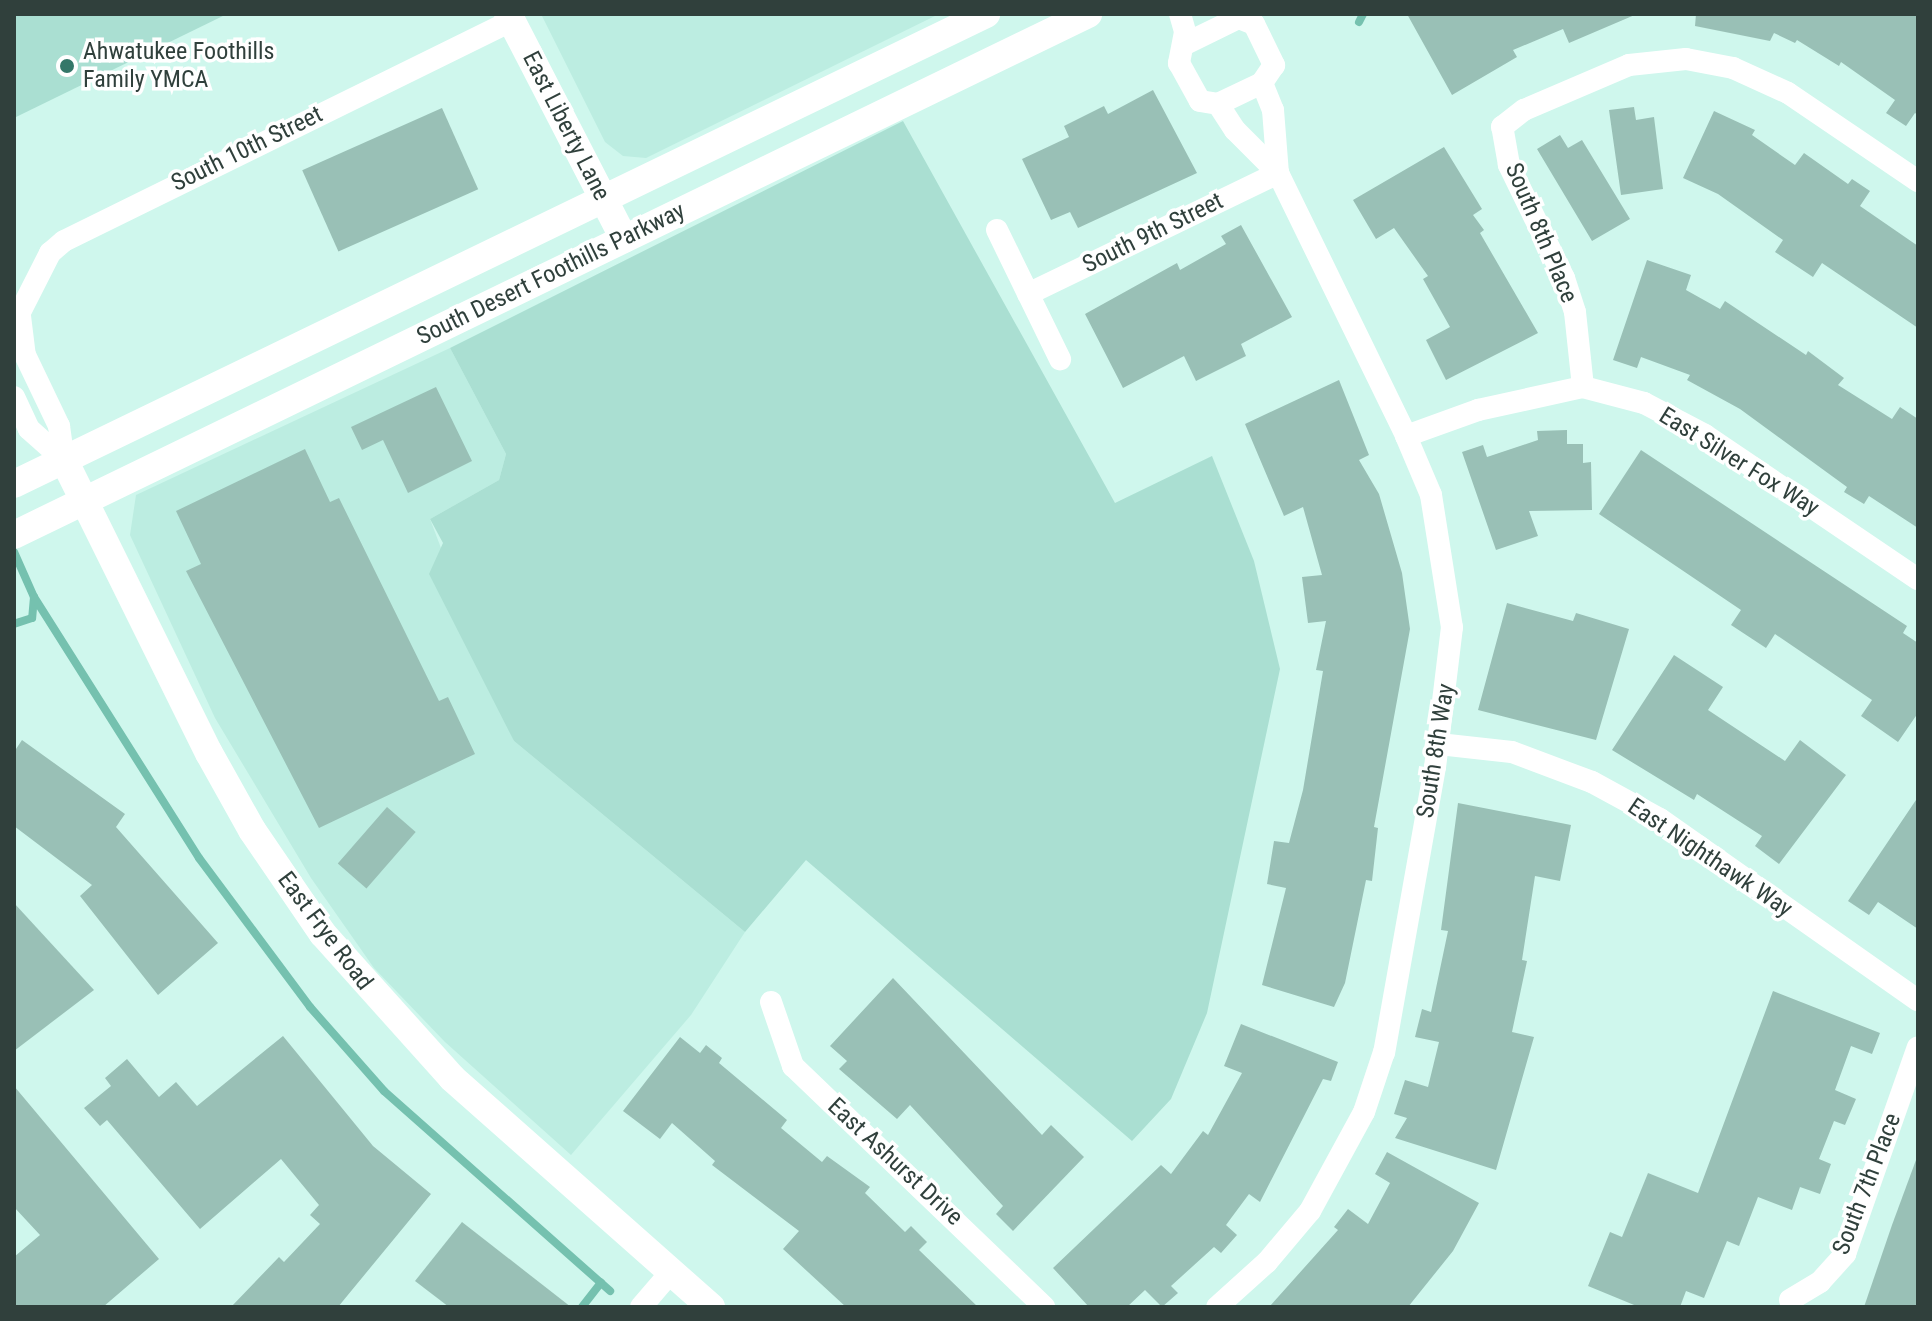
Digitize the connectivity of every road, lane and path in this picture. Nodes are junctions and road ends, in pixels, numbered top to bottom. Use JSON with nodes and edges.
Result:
{"nodes":[{"id":1,"x":986,"y":14,"type":"edge"},
{"id":2,"x":1088,"y":14,"type":"edge"},
{"id":3,"x":1180,"y":14,"type":"edge"},
{"id":4,"x":1232,"y":17,"type":"edge"},
{"id":5,"x":510,"y":18,"type":"edge"},
{"id":6,"x":1183,"y":45,"type":"junction"},
{"id":7,"x":1262,"y":83,"type":"junction"},
{"id":8,"x":1218,"y":104,"type":"junction"},
{"id":9,"x":1278,"y":173,"type":"junction"},
{"id":10,"x":1918,"y":181,"type":"edge"},
{"id":11,"x":604,"y":199,"type":"junction"},
{"id":12,"x":997,"y":230,"type":"dead end"},
{"id":13,"x":624,"y":239,"type":"junction"},
{"id":14,"x":1028,"y":294,"type":"junction"},
{"id":15,"x":17,"y":320,"type":"edge"},
{"id":16,"x":1060,"y":359,"type":"dead end"},
{"id":17,"x":22,"y":376,"type":"edge"},
{"id":18,"x":1583,"y":387,"type":"junction"},
{"id":19,"x":14,"y":397,"type":"edge"},
{"id":20,"x":1406,"y":436,"type":"junction"},
{"id":21,"x":64,"y":460,"type":"junction"},
{"id":22,"x":14,"y":484,"type":"edge"},
{"id":23,"x":84,"y":502,"type":"junction"},
{"id":24,"x":19,"y":532,"type":"edge"},
{"id":25,"x":1918,"y":579,"type":"edge"},
{"id":26,"x":1439,"y":744,"type":"junction"},
{"id":27,"x":1918,"y":1000,"type":"edge"},
{"id":28,"x":771,"y":1002,"type":"dead end"},
{"id":29,"x":1918,"y":1047,"type":"edge"},
{"id":30,"x":671,"y":1272,"type":"junction"},
{"id":31,"x":1790,"y":1300,"type":"dead end"},
{"id":32,"x":641,"y":1307,"type":"edge"},
{"id":33,"x":711,"y":1307,"type":"edge"},
{"id":34,"x":1044,"y":1307,"type":"edge"},
{"id":35,"x":1217,"y":1307,"type":"edge"}],
"edges":[{"from":1,"to":11,"type":"street","name":"South Desert Foothills Parkway"},
{"from":2,"to":13,"type":"street","name":"South Desert Foothills Parkway"},
{"from":3,"to":6,"type":"street","name":"South 8th Way"},
{"from":4,"to":6,"type":"street","name":"South 8th Way"},
{"from":4,"to":7,"type":"street","name":"South 8th Way"},
{"from":5,"to":11,"type":"street","name":"East Liberty Lane"},
{"from":5,"to":15,"type":"street","name":"South 10th Street"},
{"from":6,"to":8,"type":"street","name":"South 8th Way"},
{"from":7,"to":8,"type":"street"},
{"from":7,"to":9,"type":"street","name":"South 8th Way"},
{"from":8,"to":9,"type":"street","name":"South 8th Way"},
{"from":9,"to":14,"type":"street","name":"South 9th Street"},
{"from":9,"to":20,"type":"street","name":"South 8th Way"},
{"from":10,"to":18,"type":"street","name":"South 8th Place"},
{"from":11,"to":13,"type":"street","name":"East Liberty Lane"},
{"from":11,"to":21,"type":"street","name":"South Desert Foothills Parkway"},
{"from":12,"to":14,"type":"street"},
{"from":13,"to":23,"type":"street","name":"South Desert Foothills Parkway"},
{"from":14,"to":16,"type":"street"},
{"from":15,"to":17,"type":"street","name":"East Frye Road"},
{"from":17,"to":21,"type":"street","name":"East Frye Road"},
{"from":18,"to":20,"type":"street","name":"East Silver Fox Way"},
{"from":18,"to":25,"type":"street","name":"East Silver Fox Way"},
{"from":19,"to":21,"type":"street","name":"East Frye Road"},
{"from":20,"to":26,"type":"street","name":"South 8th Way"},
{"from":21,"to":22,"type":"street","name":"South Desert Foothills Parkway"},
{"from":21,"to":23,"type":"street","name":"East Frye Road"},
{"from":23,"to":24,"type":"street","name":"South Desert Foothills Parkway"},
{"from":23,"to":30,"type":"street","name":"East Frye Road"},
{"from":26,"to":27,"type":"street","name":"East Nighthawk Way"},
{"from":26,"to":35,"type":"street","name":"South 8th Way"},
{"from":28,"to":34,"type":"street","name":"East Ashurst Drive"},
{"from":29,"to":31,"type":"street","name":"South 7th Place"},
{"from":30,"to":32,"type":"street"},
{"from":30,"to":33,"type":"street","name":"East Frye Road"}]}
